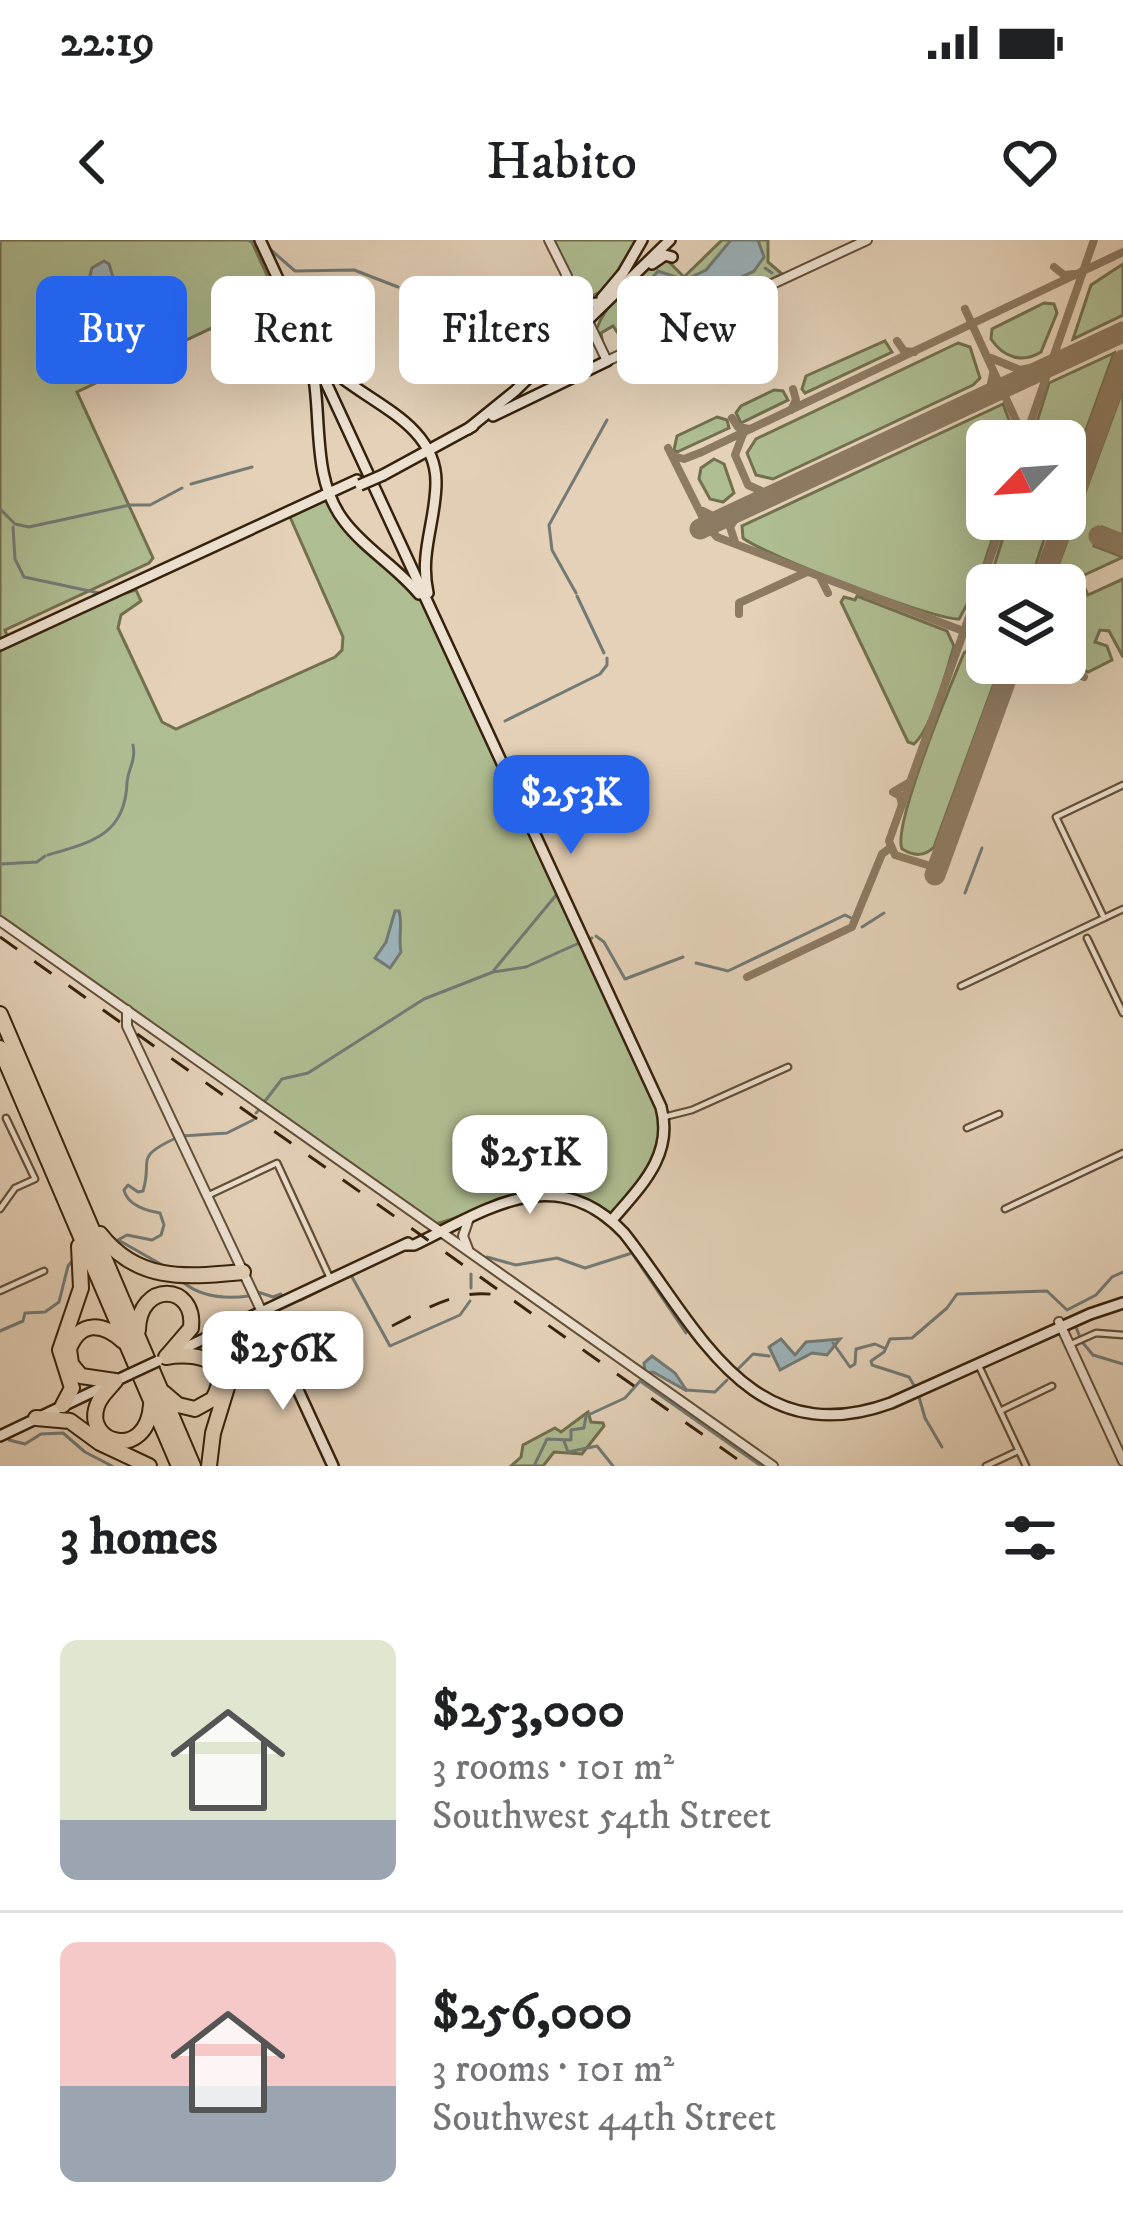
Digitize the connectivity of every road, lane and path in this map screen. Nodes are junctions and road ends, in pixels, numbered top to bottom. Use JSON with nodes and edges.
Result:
{"nodes":[{"id":1,"x":550,"y":240,"type":"edge"},
{"id":2,"x":642,"y":240,"type":"edge"},
{"id":3,"x":670,"y":240,"type":"edge"},
{"id":4,"x":867,"y":240,"type":"edge"},
{"id":5,"x":264,"y":241,"type":"edge"},
{"id":6,"x":672,"y":257,"type":"dead end"},
{"id":7,"x":642,"y":267,"type":"junction"},
{"id":8,"x":279,"y":276,"type":"edge"},
{"id":9,"x":566,"y":276,"type":"edge"},
{"id":10,"x":593,"y":312,"type":"edge"},
{"id":11,"x":593,"y":313,"type":"edge"},
{"id":12,"x":593,"y":332,"type":"edge"},
{"id":13,"x":607,"y":361,"type":"junction"},
{"id":14,"x":315,"y":384,"type":"edge"},
{"id":15,"x":328,"y":384,"type":"edge"},
{"id":16,"x":351,"y":384,"type":"edge"},
{"id":17,"x":520,"y":384,"type":"edge"},
{"id":18,"x":471,"y":424,"type":"junction"},
{"id":19,"x":425,"y":449,"type":"junction"},
{"id":20,"x":330,"y":493,"type":"junction"},
{"id":21,"x":433,"y":613,"type":"junction"},
{"id":22,"x":0,"y":645,"type":"edge"},
{"id":23,"x":1123,"y":785,"type":"edge"},
{"id":24,"x":1123,"y":909,"type":"edge"},
{"id":25,"x":1104,"y":918,"type":"junction"},
{"id":26,"x":0,"y":920,"type":"edge"},
{"id":27,"x":1088,"y":938,"type":"dead end"},
{"id":28,"x":962,"y":986,"type":"dead end"},
{"id":29,"x":131,"y":1013,"type":"junction"},
{"id":30,"x":1123,"y":1013,"type":"edge"},
{"id":31,"x":0,"y":1014,"type":"edge"},
{"id":32,"x":0,"y":1048,"type":"edge"},
{"id":33,"x":788,"y":1066,"type":"dead end"},
{"id":34,"x":999,"y":1114,"type":"dead end"},
{"id":35,"x":664,"y":1117,"type":"junction"},
{"id":36,"x":6,"y":1118,"type":"dead end"},
{"id":37,"x":967,"y":1128,"type":"dead end"},
{"id":38,"x":1123,"y":1153,"type":"edge"},
{"id":39,"x":207,"y":1196,"type":"junction"},
{"id":40,"x":490,"y":1206,"type":"junction"},
{"id":41,"x":0,"y":1209,"type":"edge"},
{"id":42,"x":1005,"y":1209,"type":"dead end"},
{"id":43,"x":77,"y":1211,"type":"junction"},
{"id":44,"x":469,"y":1218,"type":"junction"},
{"id":45,"x":612,"y":1220,"type":"junction"},
{"id":46,"x":438,"y":1230,"type":"junction"},
{"id":47,"x":472,"y":1255,"type":"junction"},
{"id":48,"x":44,"y":1271,"type":"dead end"},
{"id":49,"x":243,"y":1272,"type":"junction"},
{"id":50,"x":330,"y":1279,"type":"junction"},
{"id":51,"x":0,"y":1292,"type":"edge"},
{"id":52,"x":1123,"y":1300,"type":"edge"},
{"id":53,"x":262,"y":1312,"type":"junction"},
{"id":54,"x":1060,"y":1325,"type":"junction"},
{"id":55,"x":226,"y":1328,"type":"junction"},
{"id":56,"x":1123,"y":1335,"type":"edge"},
{"id":57,"x":132,"y":1340,"type":"junction"},
{"id":58,"x":1069,"y":1345,"type":"junction"},
{"id":59,"x":162,"y":1359,"type":"junction"},
{"id":60,"x":978,"y":1364,"type":"junction"},
{"id":61,"x":122,"y":1377,"type":"junction"},
{"id":62,"x":1052,"y":1386,"type":"dead end"},
{"id":63,"x":156,"y":1395,"type":"junction"},
{"id":64,"x":63,"y":1406,"type":"junction"},
{"id":65,"x":1000,"y":1411,"type":"junction"},
{"id":66,"x":36,"y":1418,"type":"junction"},
{"id":67,"x":0,"y":1436,"type":"edge"},
{"id":68,"x":1018,"y":1450,"type":"junction"},
{"id":69,"x":1123,"y":1461,"type":"edge"},
{"id":70,"x":149,"y":1466,"type":"edge"},
{"id":71,"x":179,"y":1466,"type":"edge"},
{"id":72,"x":193,"y":1466,"type":"edge"},
{"id":73,"x":208,"y":1466,"type":"edge"},
{"id":74,"x":333,"y":1466,"type":"edge"},
{"id":75,"x":772,"y":1466,"type":"edge"},
{"id":76,"x":986,"y":1466,"type":"edge"},
{"id":77,"x":1026,"y":1466,"type":"edge"}],
"edges":[{"from":1,"to":9,"type":"street"},
{"from":2,"to":10,"type":"main road"},
{"from":3,"to":7,"type":"main road"},
{"from":4,"to":13,"type":"street"},
{"from":5,"to":8,"type":"main road"},
{"from":6,"to":7,"type":"main road"},
{"from":7,"to":11,"type":"main road"},
{"from":12,"to":13,"type":"street"},
{"from":13,"to":18,"type":"main road"},
{"from":14,"to":20,"type":"main road"},
{"from":15,"to":21,"type":"main road"},
{"from":16,"to":19,"type":"main road"},
{"from":17,"to":18,"type":"main road"},
{"from":18,"to":19,"type":"main road"},
{"from":19,"to":20,"type":"main road","bridge":true},
{"from":19,"to":21,"type":"main road"},
{"from":20,"to":21,"type":"main road"},
{"from":20,"to":22,"type":"main road"},
{"from":21,"to":35,"type":"main road"},
{"from":23,"to":25,"type":"street"},
{"from":24,"to":25,"type":"street"},
{"from":25,"to":28,"type":"street"},
{"from":26,"to":29,"type":"street"},
{"from":27,"to":30,"type":"street"},
{"from":29,"to":39,"type":"street"},
{"from":29,"to":46,"type":"street"},
{"from":31,"to":43,"type":"highway"},
{"from":32,"to":43,"type":"highway"},
{"from":33,"to":35,"type":"street"},
{"from":34,"to":37,"type":"street"},
{"from":35,"to":45,"type":"main road"},
{"from":36,"to":41,"type":"street"},
{"from":38,"to":42,"type":"street"},
{"from":39,"to":49,"type":"street"},
{"from":39,"to":50,"type":"street"},
{"from":40,"to":44,"type":"main road"},
{"from":40,"to":45,"type":"main road"},
{"from":40,"to":46,"type":"main road"},
{"from":43,"to":49,"type":"highway"},
{"from":43,"to":57,"type":"highway"},
{"from":43,"to":64,"type":"highway"},
{"from":44,"to":46,"type":"main road"},
{"from":44,"to":47,"type":"street"},
{"from":45,"to":60,"type":"main road"},
{"from":46,"to":47,"type":"street"},
{"from":46,"to":50,"type":"main road"},
{"from":47,"to":75,"type":"street"},
{"from":48,"to":51,"type":"street"},
{"from":49,"to":53,"type":"street"},
{"from":50,"to":53,"type":"main road"},
{"from":52,"to":54,"type":"main road"},
{"from":53,"to":55,"type":"main road"},
{"from":53,"to":74,"type":"main road"},
{"from":54,"to":58,"type":"street"},
{"from":54,"to":60,"type":"main road"},
{"from":55,"to":59,"type":"main road"},
{"from":55,"to":73,"type":"highway"},
{"from":56,"to":58,"type":"street"},
{"from":57,"to":59,"type":"highway"},
{"from":57,"to":61,"type":"highway"},
{"from":57,"to":63,"type":"highway"},
{"from":58,"to":69,"type":"street"},
{"from":59,"to":61,"type":"main road","bridge":true},
{"from":59,"to":63,"type":"highway"},
{"from":60,"to":65,"type":"street"},
{"from":61,"to":63,"type":"highway"},
{"from":61,"to":64,"type":"main road"},
{"from":62,"to":65,"type":"street"},
{"from":63,"to":71,"type":"highway"},
{"from":63,"to":72,"type":"highway"},
{"from":64,"to":66,"type":"main road"},
{"from":65,"to":68,"type":"street"},
{"from":66,"to":67,"type":"main road"},
{"from":66,"to":70,"type":"highway"},
{"from":68,"to":76,"type":"street"},
{"from":68,"to":77,"type":"street"}]}
